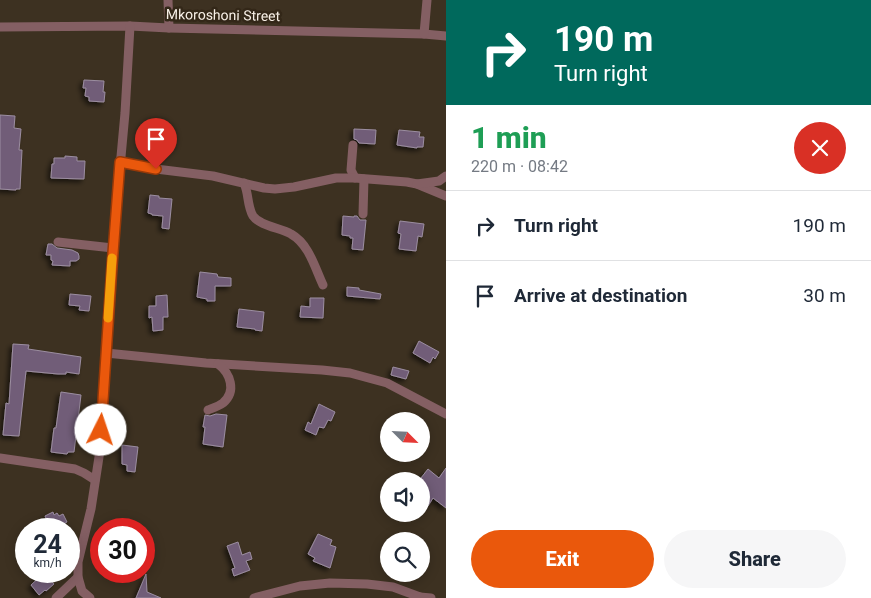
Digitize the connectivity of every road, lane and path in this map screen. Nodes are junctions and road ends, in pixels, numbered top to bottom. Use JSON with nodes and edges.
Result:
{"nodes":[{"id":1,"x":168,"y":0,"type":"edge"},
{"id":2,"x":427,"y":0,"type":"edge"},
{"id":3,"x":130,"y":26,"type":"junction"},
{"id":4,"x":0,"y":28,"type":"edge"},
{"id":5,"x":169,"y":28,"type":"junction"},
{"id":6,"x":424,"y":34,"type":"junction"},
{"id":7,"x":446,"y":36,"type":"edge"},
{"id":8,"x":353,"y":144,"type":"dead end"},
{"id":9,"x":120,"y":162,"type":"junction"},
{"id":10,"x":357,"y":176,"type":"junction"},
{"id":11,"x":446,"y":176,"type":"edge"},
{"id":12,"x":244,"y":183,"type":"junction"},
{"id":13,"x":417,"y":184,"type":"junction"},
{"id":14,"x":446,"y":196,"type":"edge"},
{"id":15,"x":363,"y":214,"type":"dead end"},
{"id":16,"x":58,"y":242,"type":"dead end"},
{"id":17,"x":113,"y":248,"type":"junction"},
{"id":18,"x":323,"y":285,"type":"dead end"},
{"id":19,"x":106,"y":353,"type":"junction"},
{"id":20,"x":218,"y":364,"type":"junction"},
{"id":21,"x":208,"y":410,"type":"dead end"},
{"id":22,"x":446,"y":414,"type":"edge"},
{"id":23,"x":0,"y":458,"type":"edge"},
{"id":24,"x":95,"y":480,"type":"junction"},
{"id":25,"x":80,"y":554,"type":"edge"},
{"id":26,"x":72,"y":583,"type":"edge"},
{"id":27,"x":80,"y":583,"type":"edge"},
{"id":28,"x":418,"y":597,"type":"edge"},
{"id":29,"x":56,"y":598,"type":"edge"},
{"id":30,"x":90,"y":598,"type":"edge"},
{"id":31,"x":254,"y":598,"type":"edge"},
{"id":32,"x":431,"y":598,"type":"edge"}],
"edges":[{"from":1,"to":5,"type":"street"},
{"from":2,"to":6,"type":"street"},
{"from":3,"to":4,"type":"street","name":"Mkoroshoni Street"},
{"from":3,"to":5,"type":"street","name":"Mkoroshoni Street"},
{"from":3,"to":9,"type":"street"},
{"from":5,"to":6,"type":"street","name":"Mkoroshoni Street"},
{"from":6,"to":7,"type":"street","name":"Mkoroshoni Street"},
{"from":8,"to":10,"type":"street"},
{"from":9,"to":12,"type":"street"},
{"from":9,"to":17,"type":"street"},
{"from":10,"to":12,"type":"street"},
{"from":10,"to":13,"type":"street"},
{"from":10,"to":15,"type":"street"},
{"from":11,"to":13,"type":"street"},
{"from":12,"to":18,"type":"street"},
{"from":13,"to":14,"type":"street"},
{"from":16,"to":17,"type":"street"},
{"from":17,"to":19,"type":"street"},
{"from":19,"to":20,"type":"street"},
{"from":19,"to":24,"type":"street"},
{"from":20,"to":21,"type":"street"},
{"from":20,"to":22,"type":"street"},
{"from":23,"to":24,"type":"street"},
{"from":24,"to":25,"type":"street"},
{"from":26,"to":29,"type":"street"},
{"from":27,"to":30,"type":"street"},
{"from":28,"to":31,"type":"street"},
{"from":28,"to":32,"type":"street"}]}
